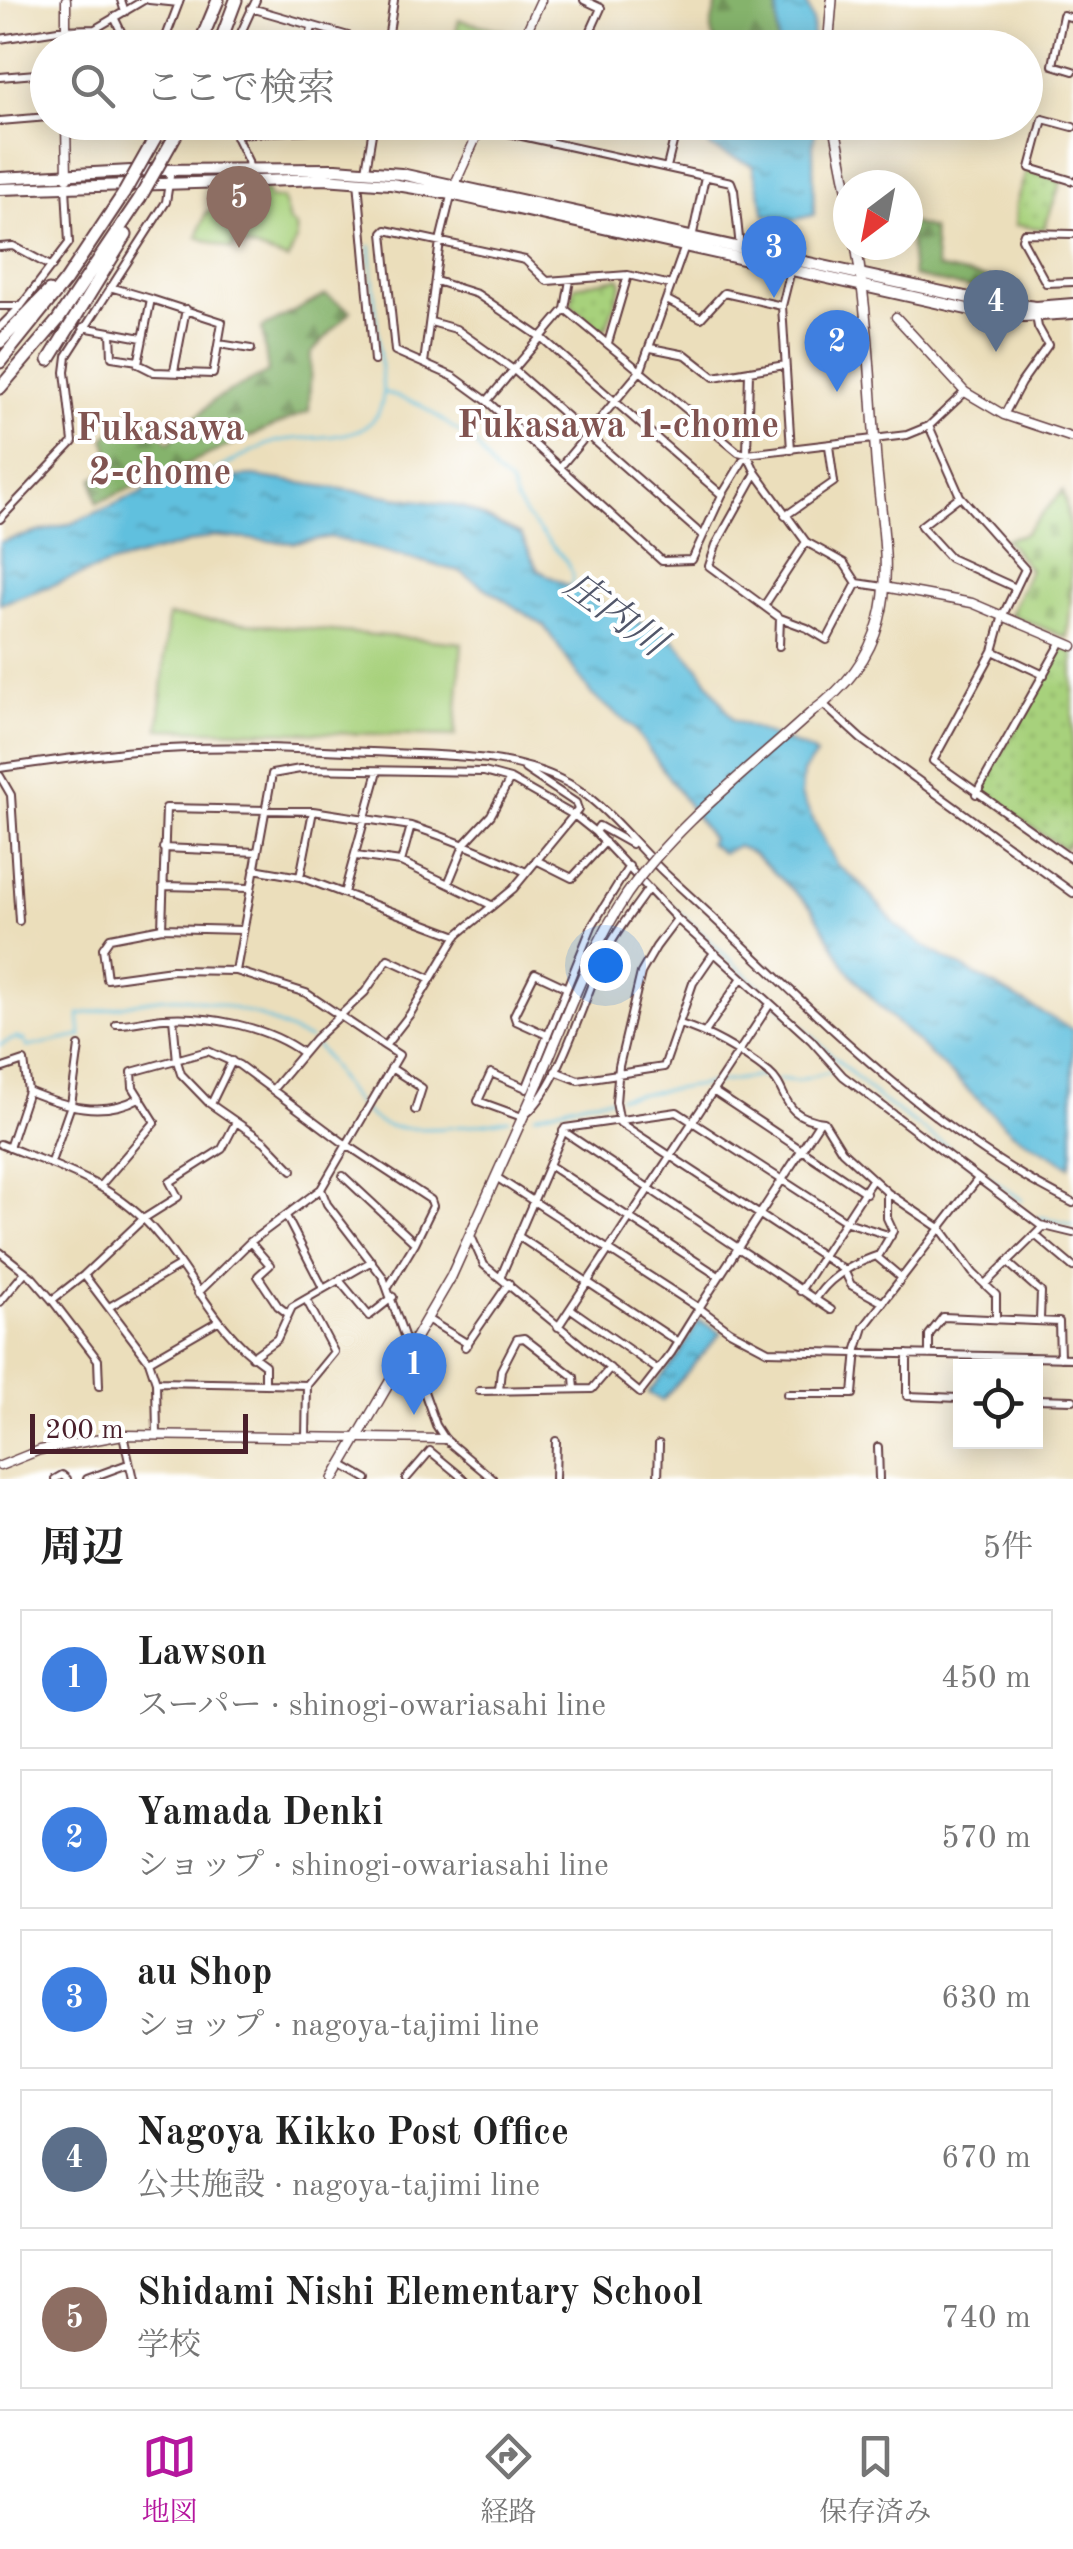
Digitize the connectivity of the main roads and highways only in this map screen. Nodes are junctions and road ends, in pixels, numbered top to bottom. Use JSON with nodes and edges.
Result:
{"nodes":[{"id":1,"x":218,"y":0,"type":"edge"},
{"id":2,"x":236,"y":0,"type":"edge"},
{"id":3,"x":832,"y":0,"type":"edge"},
{"id":4,"x":206,"y":30,"type":"edge"},
{"id":5,"x":225,"y":30,"type":"edge"},
{"id":6,"x":830,"y":30,"type":"edge"},
{"id":7,"x":154,"y":140,"type":"edge"},
{"id":8,"x":174,"y":140,"type":"edge"},
{"id":9,"x":838,"y":140,"type":"edge"},
{"id":10,"x":843,"y":170,"type":"edge"},
{"id":11,"x":0,"y":178,"type":"edge"},
{"id":12,"x":67,"y":181,"type":"junction"},
{"id":13,"x":453,"y":189,"type":"junction"},
{"id":14,"x":0,"y":190,"type":"edge"},
{"id":15,"x":142,"y":200,"type":"junction"},
{"id":16,"x":94,"y":241,"type":"junction"},
{"id":17,"x":688,"y":242,"type":"junction"},
{"id":18,"x":859,"y":260,"type":"edge"},
{"id":19,"x":861,"y":274,"type":"junction"},
{"id":20,"x":863,"y":287,"type":"junction"},
{"id":21,"x":1073,"y":304,"type":"edge"},
{"id":22,"x":1073,"y":313,"type":"edge"},
{"id":23,"x":0,"y":342,"type":"edge"},
{"id":24,"x":49,"y":360,"type":"dead end"},
{"id":25,"x":0,"y":362,"type":"edge"},
{"id":26,"x":0,"y":388,"type":"edge"},
{"id":27,"x":333,"y":1479,"type":"edge"}],
"edges":[{"from":1,"to":4,"type":"highway"},
{"from":2,"to":5,"type":"highway"},
{"from":3,"to":6,"type":"main road"},
{"from":7,"to":16,"type":"highway","bridge":true},
{"from":8,"to":15,"type":"highway","bridge":true},
{"from":9,"to":10,"type":"main road"},
{"from":11,"to":12,"type":"main road"},
{"from":12,"to":13,"type":"main road"},
{"from":12,"to":13,"type":"main road"},
{"from":12,"to":14,"type":"main road"},
{"from":13,"to":17,"type":"main road"},
{"from":15,"to":24,"type":"highway"},
{"from":15,"to":26,"type":"highway"},
{"from":16,"to":23,"type":"highway"},
{"from":16,"to":25,"type":"highway"},
{"from":17,"to":19,"type":"main road"},
{"from":17,"to":20,"type":"main road"},
{"from":18,"to":19,"type":"main road"},
{"from":19,"to":20,"type":"main road"},
{"from":19,"to":21,"type":"main road"},
{"from":20,"to":22,"type":"main road"},
{"from":20,"to":27,"type":"main road","bridge":true}]}
